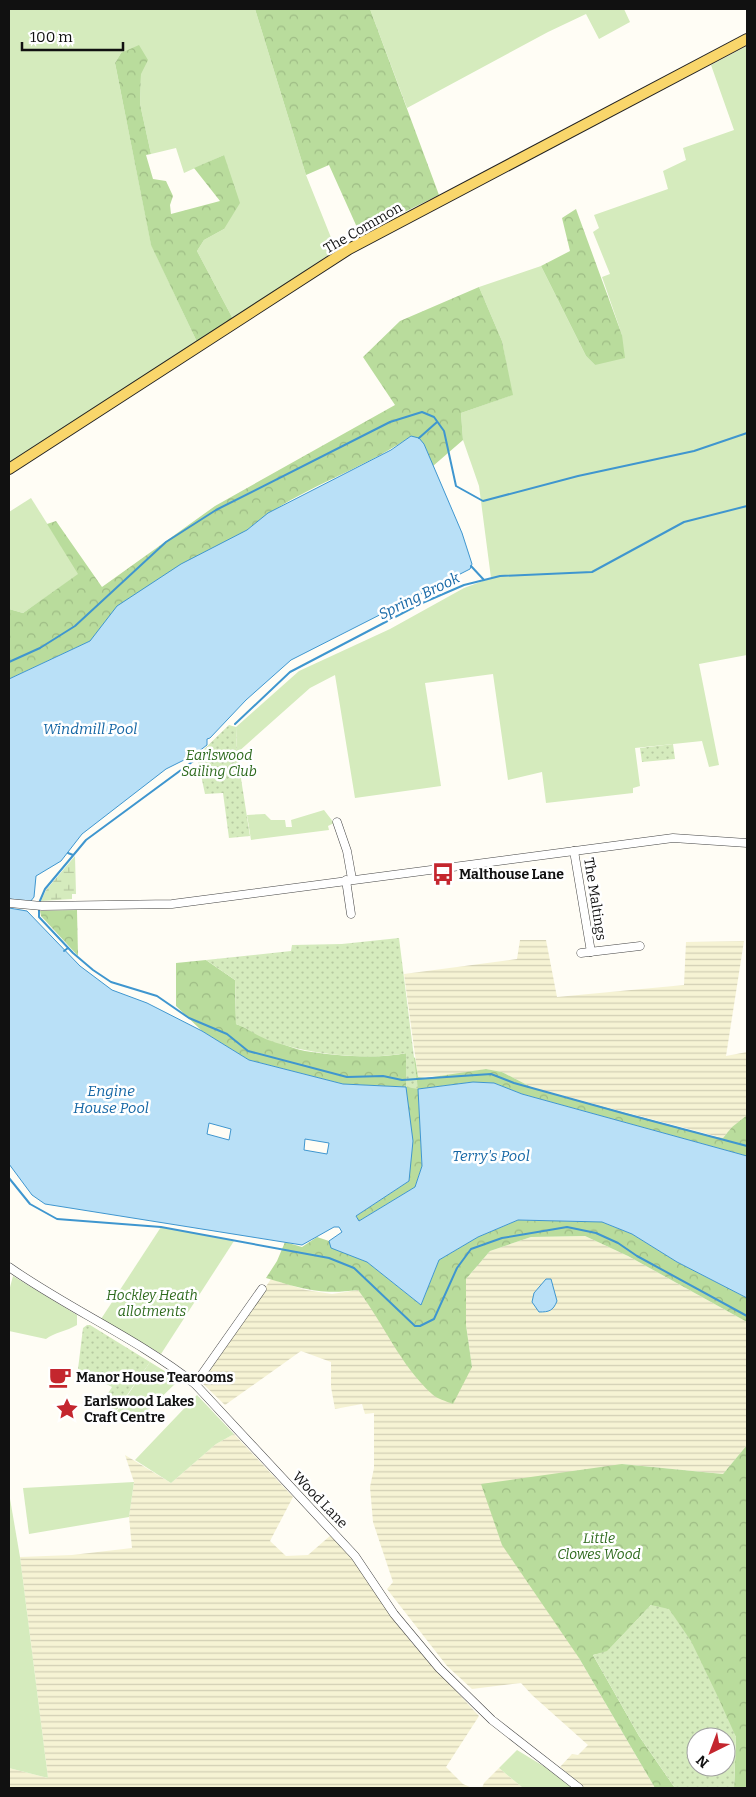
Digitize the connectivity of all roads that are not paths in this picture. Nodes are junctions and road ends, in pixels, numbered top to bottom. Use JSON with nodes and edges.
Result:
{"nodes":[{"id":1,"x":747,"y":39,"type":"edge"},
{"id":2,"x":9,"y":469,"type":"edge"},
{"id":3,"x":337,"y":822,"type":"dead end"},
{"id":4,"x":747,"y":843,"type":"edge"},
{"id":5,"x":574,"y":851,"type":"junction"},
{"id":6,"x":349,"y":880,"type":"junction"},
{"id":7,"x":9,"y":903,"type":"edge"},
{"id":8,"x":351,"y":914,"type":"dead end"},
{"id":9,"x":640,"y":946,"type":"dead end"},
{"id":10,"x":591,"y":952,"type":"junction"},
{"id":11,"x":581,"y":953,"type":"dead end"},
{"id":12,"x":9,"y":1267,"type":"edge"},
{"id":13,"x":262,"y":1289,"type":"dead end"},
{"id":14,"x":196,"y":1384,"type":"junction"},
{"id":15,"x":579,"y":1788,"type":"edge"}],
"edges":[{"from":1,"to":2,"type":"main road","name":"The Common"},
{"from":3,"to":6,"type":"street"},
{"from":4,"to":5,"type":"street"},
{"from":5,"to":6,"type":"street"},
{"from":5,"to":10,"type":"street","name":"The Maltings"},
{"from":6,"to":7,"type":"street"},
{"from":6,"to":8,"type":"street"},
{"from":9,"to":10,"type":"street","name":"The Maltings"},
{"from":10,"to":11,"type":"street","name":"The Maltings"},
{"from":12,"to":14,"type":"street","name":"Wood Lane"},
{"from":13,"to":14,"type":"street"},
{"from":14,"to":15,"type":"street","name":"Wood Lane"}]}
